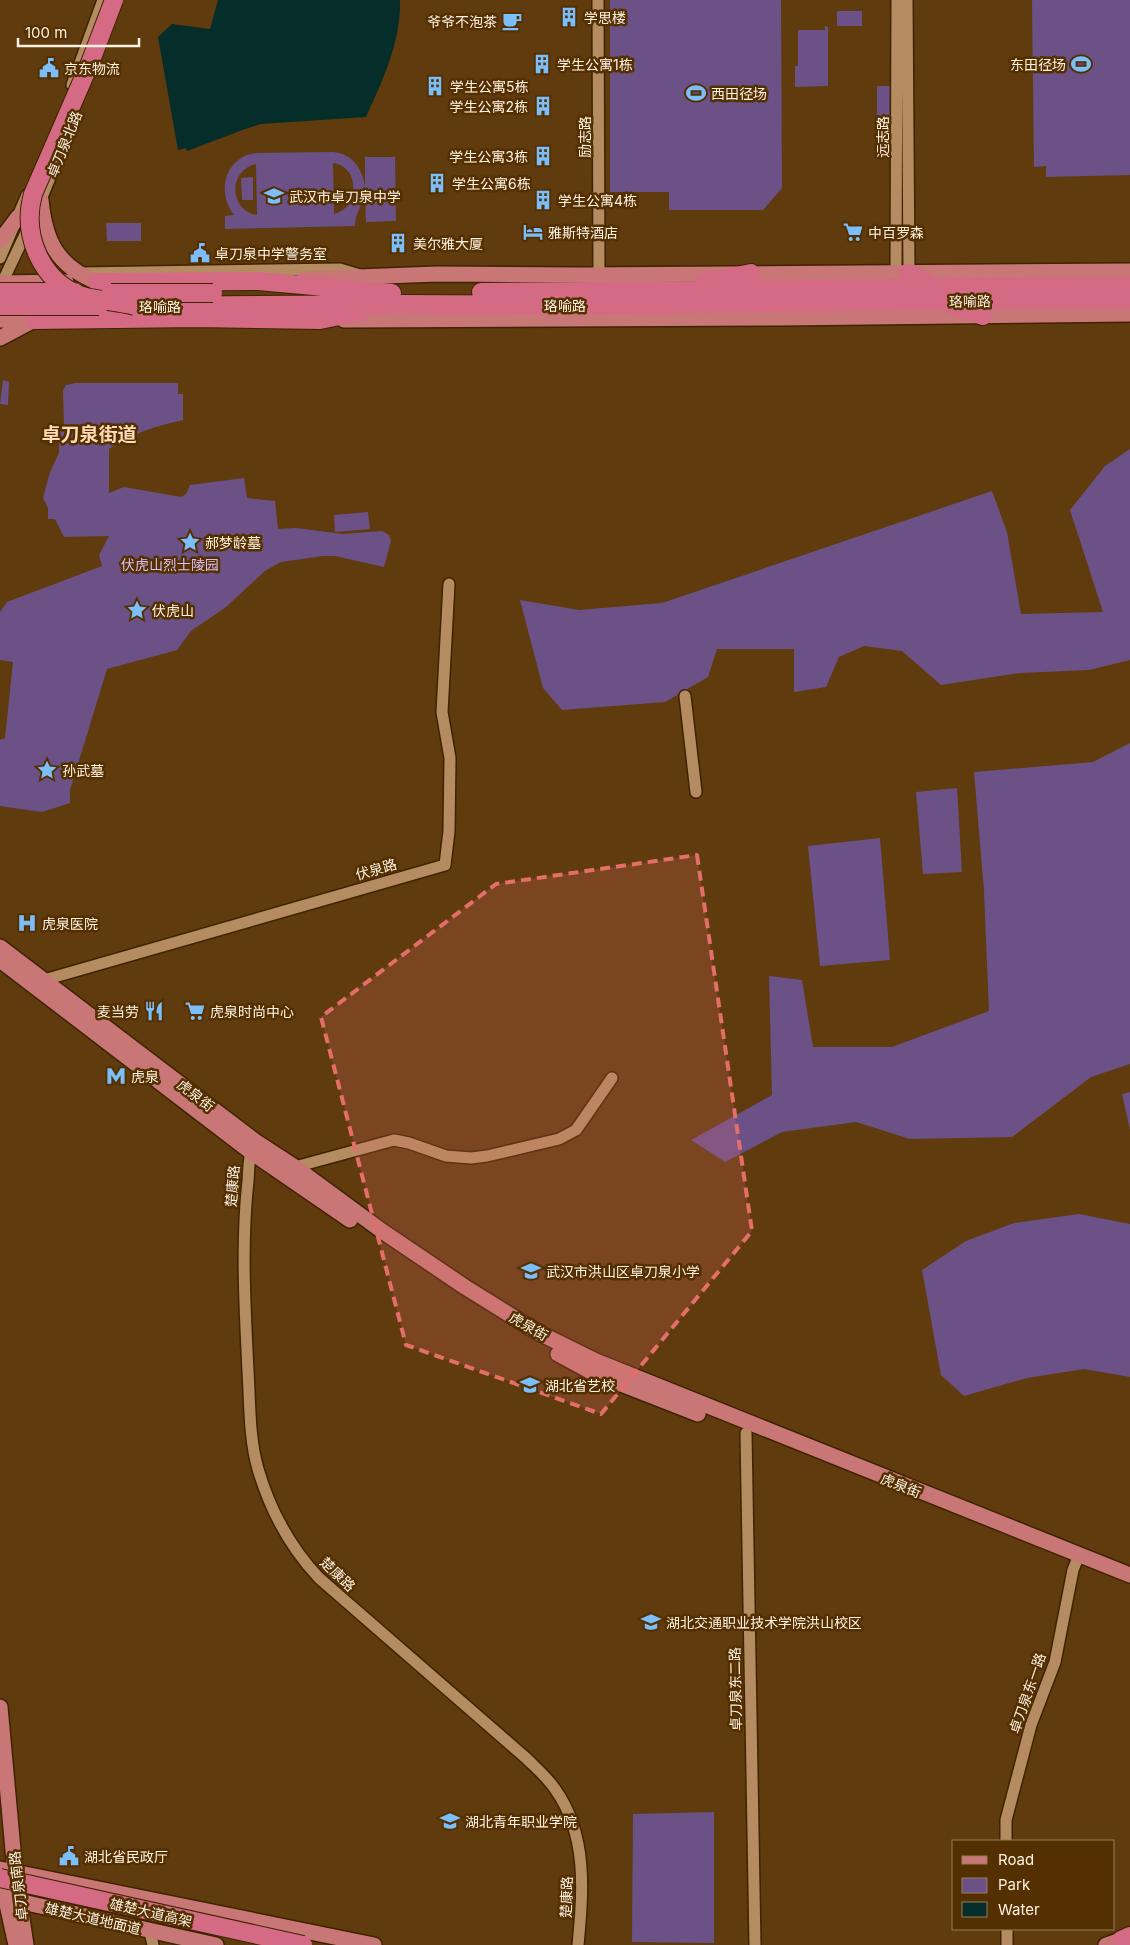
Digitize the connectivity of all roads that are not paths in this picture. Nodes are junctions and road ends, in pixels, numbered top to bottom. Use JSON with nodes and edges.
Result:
{"nodes":[{"id":1,"x":103,"y":0,"type":"edge"},
{"id":2,"x":114,"y":0,"type":"edge"},
{"id":3,"x":123,"y":0,"type":"edge"},
{"id":4,"x":598,"y":0,"type":"edge"},
{"id":5,"x":897,"y":0,"type":"edge"},
{"id":6,"x":907,"y":0,"type":"edge"},
{"id":7,"x":41,"y":200,"type":"junction"},
{"id":8,"x":18,"y":217,"type":"junction"},
{"id":9,"x":0,"y":241,"type":"edge"},
{"id":10,"x":0,"y":258,"type":"edge"},
{"id":11,"x":1130,"y":271,"type":"edge"},
{"id":12,"x":751,"y":273,"type":"junction"},
{"id":13,"x":599,"y":274,"type":"junction"},
{"id":14,"x":903,"y":274,"type":"junction"},
{"id":15,"x":73,"y":277,"type":"junction"},
{"id":16,"x":364,"y":277,"type":"junction"},
{"id":17,"x":258,"y":281,"type":"junction"},
{"id":18,"x":97,"y":282,"type":"joint"},
{"id":19,"x":0,"y":286,"type":"edge"},
{"id":20,"x":1130,"y":286,"type":"edge"},
{"id":21,"x":660,"y":291,"type":"junction"},
{"id":22,"x":937,"y":294,"type":"junction"},
{"id":23,"x":397,"y":298,"type":"junction"},
{"id":24,"x":1130,"y":299,"type":"edge"},
{"id":25,"x":0,"y":306,"type":"edge"},
{"id":26,"x":135,"y":306,"type":"junction"},
{"id":27,"x":1130,"y":314,"type":"edge"},
{"id":28,"x":983,"y":316,"type":"junction"},
{"id":29,"x":0,"y":320,"type":"edge"},
{"id":30,"x":34,"y":320,"type":"junction"},
{"id":31,"x":65,"y":320,"type":"junction"},
{"id":32,"x":320,"y":320,"type":"junction"},
{"id":33,"x":0,"y":338,"type":"edge"},
{"id":34,"x":449,"y":584,"type":"dead end"},
{"id":35,"x":685,"y":696,"type":"dead end"},
{"id":36,"x":696,"y":792,"type":"dead end"},
{"id":37,"x":0,"y":947,"type":"edge"},
{"id":38,"x":0,"y":960,"type":"edge"},
{"id":39,"x":44,"y":980,"type":"junction"},
{"id":40,"x":612,"y":1078,"type":"dead end"},
{"id":41,"x":253,"y":1146,"type":"junction"},
{"id":42,"x":295,"y":1167,"type":"junction"},
{"id":43,"x":746,"y":1433,"type":"junction"},
{"id":44,"x":1077,"y":1559,"type":"junction"},
{"id":45,"x":1130,"y":1575,"type":"edge"},
{"id":46,"x":1130,"y":1585,"type":"edge"},
{"id":47,"x":0,"y":1707,"type":"edge"},
{"id":48,"x":1006,"y":1840,"type":"edge"},
{"id":49,"x":3,"y":1870,"type":"edge"},
{"id":50,"x":6,"y":1896,"type":"edge"},
{"id":51,"x":1007,"y":1930,"type":"edge"},
{"id":52,"x":151,"y":1938,"type":"edge"},
{"id":53,"x":16,"y":1945,"type":"edge"},
{"id":54,"x":26,"y":1945,"type":"edge"},
{"id":55,"x":216,"y":1945,"type":"edge"},
{"id":56,"x":261,"y":1945,"type":"edge"},
{"id":57,"x":303,"y":1945,"type":"edge"},
{"id":58,"x":374,"y":1945,"type":"edge"},
{"id":59,"x":578,"y":1945,"type":"edge"},
{"id":60,"x":755,"y":1945,"type":"edge"},
{"id":61,"x":1007,"y":1945,"type":"edge"}],
"edges":[{"from":1,"to":8,"type":"street","name":"卓刀泉北路"},
{"from":2,"to":26,"type":"highway","bridge":true},
{"from":3,"to":7,"type":"street","name":"卓刀泉北路"},
{"from":4,"to":13,"type":"street","name":"励志路"},
{"from":5,"to":14,"type":"street","name":"远志路"},
{"from":6,"to":14,"type":"street","name":"远志路"},
{"from":7,"to":15,"type":"main road"},
{"from":7,"to":19,"type":"street","name":"卓刀泉北路"},
{"from":8,"to":9,"type":"main road"},
{"from":8,"to":10,"type":"street","name":"卓刀泉北路"},
{"from":11,"to":14,"type":"main road"},
{"from":12,"to":13,"type":"main road"},
{"from":12,"to":14,"type":"main road"},
{"from":12,"to":21,"type":"highway"},
{"from":13,"to":16,"type":"main road"},
{"from":14,"to":22,"type":"highway"},
{"from":15,"to":16,"type":"street"},
{"from":15,"to":18,"type":"main road"},
{"from":15,"to":19,"type":"main road"},
{"from":15,"to":31,"type":"main road"},
{"from":16,"to":17,"type":"main road"},
{"from":17,"to":18,"type":"highway"},
{"from":17,"to":23,"type":"highway"},
{"from":19,"to":23,"type":"highway","name":"珞喻路","bridge":true},
{"from":20,"to":22,"type":"highway","name":"珞喻路"},
{"from":21,"to":22,"type":"highway","name":"珞喻路"},
{"from":21,"to":23,"type":"highway","name":"珞喻路"},
{"from":22,"to":23,"type":"highway","name":"珞喻路"},
{"from":22,"to":24,"type":"highway","name":"珞喻路"},
{"from":22,"to":28,"type":"highway"},
{"from":23,"to":26,"type":"highway","name":"珞喻路"},
{"from":23,"to":32,"type":"highway"},
{"from":25,"to":26,"type":"highway","name":"珞喻路","bridge":true},
{"from":27,"to":28,"type":"main road"},
{"from":28,"to":32,"type":"main road"},
{"from":29,"to":30,"type":"main road"},
{"from":30,"to":31,"type":"highway"},
{"from":30,"to":33,"type":"main road"},
{"from":31,"to":32,"type":"highway"},
{"from":34,"to":39,"type":"street","name":"伏泉路"},
{"from":35,"to":36,"type":"street"},
{"from":37,"to":39,"type":"main road","name":"虎泉街"},
{"from":38,"to":41,"type":"main road","name":"虎泉街"},
{"from":39,"to":41,"type":"main road","name":"虎泉街"},
{"from":40,"to":42,"type":"street"},
{"from":41,"to":42,"type":"main road","name":"虎泉街"},
{"from":41,"to":43,"type":"main road","name":"虎泉街"},
{"from":41,"to":59,"type":"street","name":"楚康路"},
{"from":42,"to":44,"type":"main road","name":"虎泉街"},
{"from":43,"to":44,"type":"main road","name":"虎泉街"},
{"from":43,"to":60,"type":"street","name":"卓刀泉东二路"},
{"from":44,"to":45,"type":"main road","name":"虎泉街"},
{"from":44,"to":46,"type":"main road","name":"虎泉街"},
{"from":44,"to":48,"type":"street","name":"卓刀泉东一路"},
{"from":47,"to":49,"type":"main road","name":"卓刀泉南路"},
{"from":49,"to":50,"type":"main road","name":"卓刀泉南路"},
{"from":49,"to":57,"type":"highway","name":"雄楚大道高架","bridge":true},
{"from":49,"to":58,"type":"main road","name":"雄楚大道地面道"},
{"from":50,"to":52,"type":"main road","name":"雄楚大道地面道"},
{"from":50,"to":53,"type":"main road","name":"卓刀泉南路"},
{"from":50,"to":54,"type":"main road","name":"卓刀泉南路"},
{"from":50,"to":56,"type":"highway","name":"雄楚大道高架"},
{"from":51,"to":61,"type":"street"},
{"from":52,"to":55,"type":"main road","name":"雄楚大道地面道"}]}
